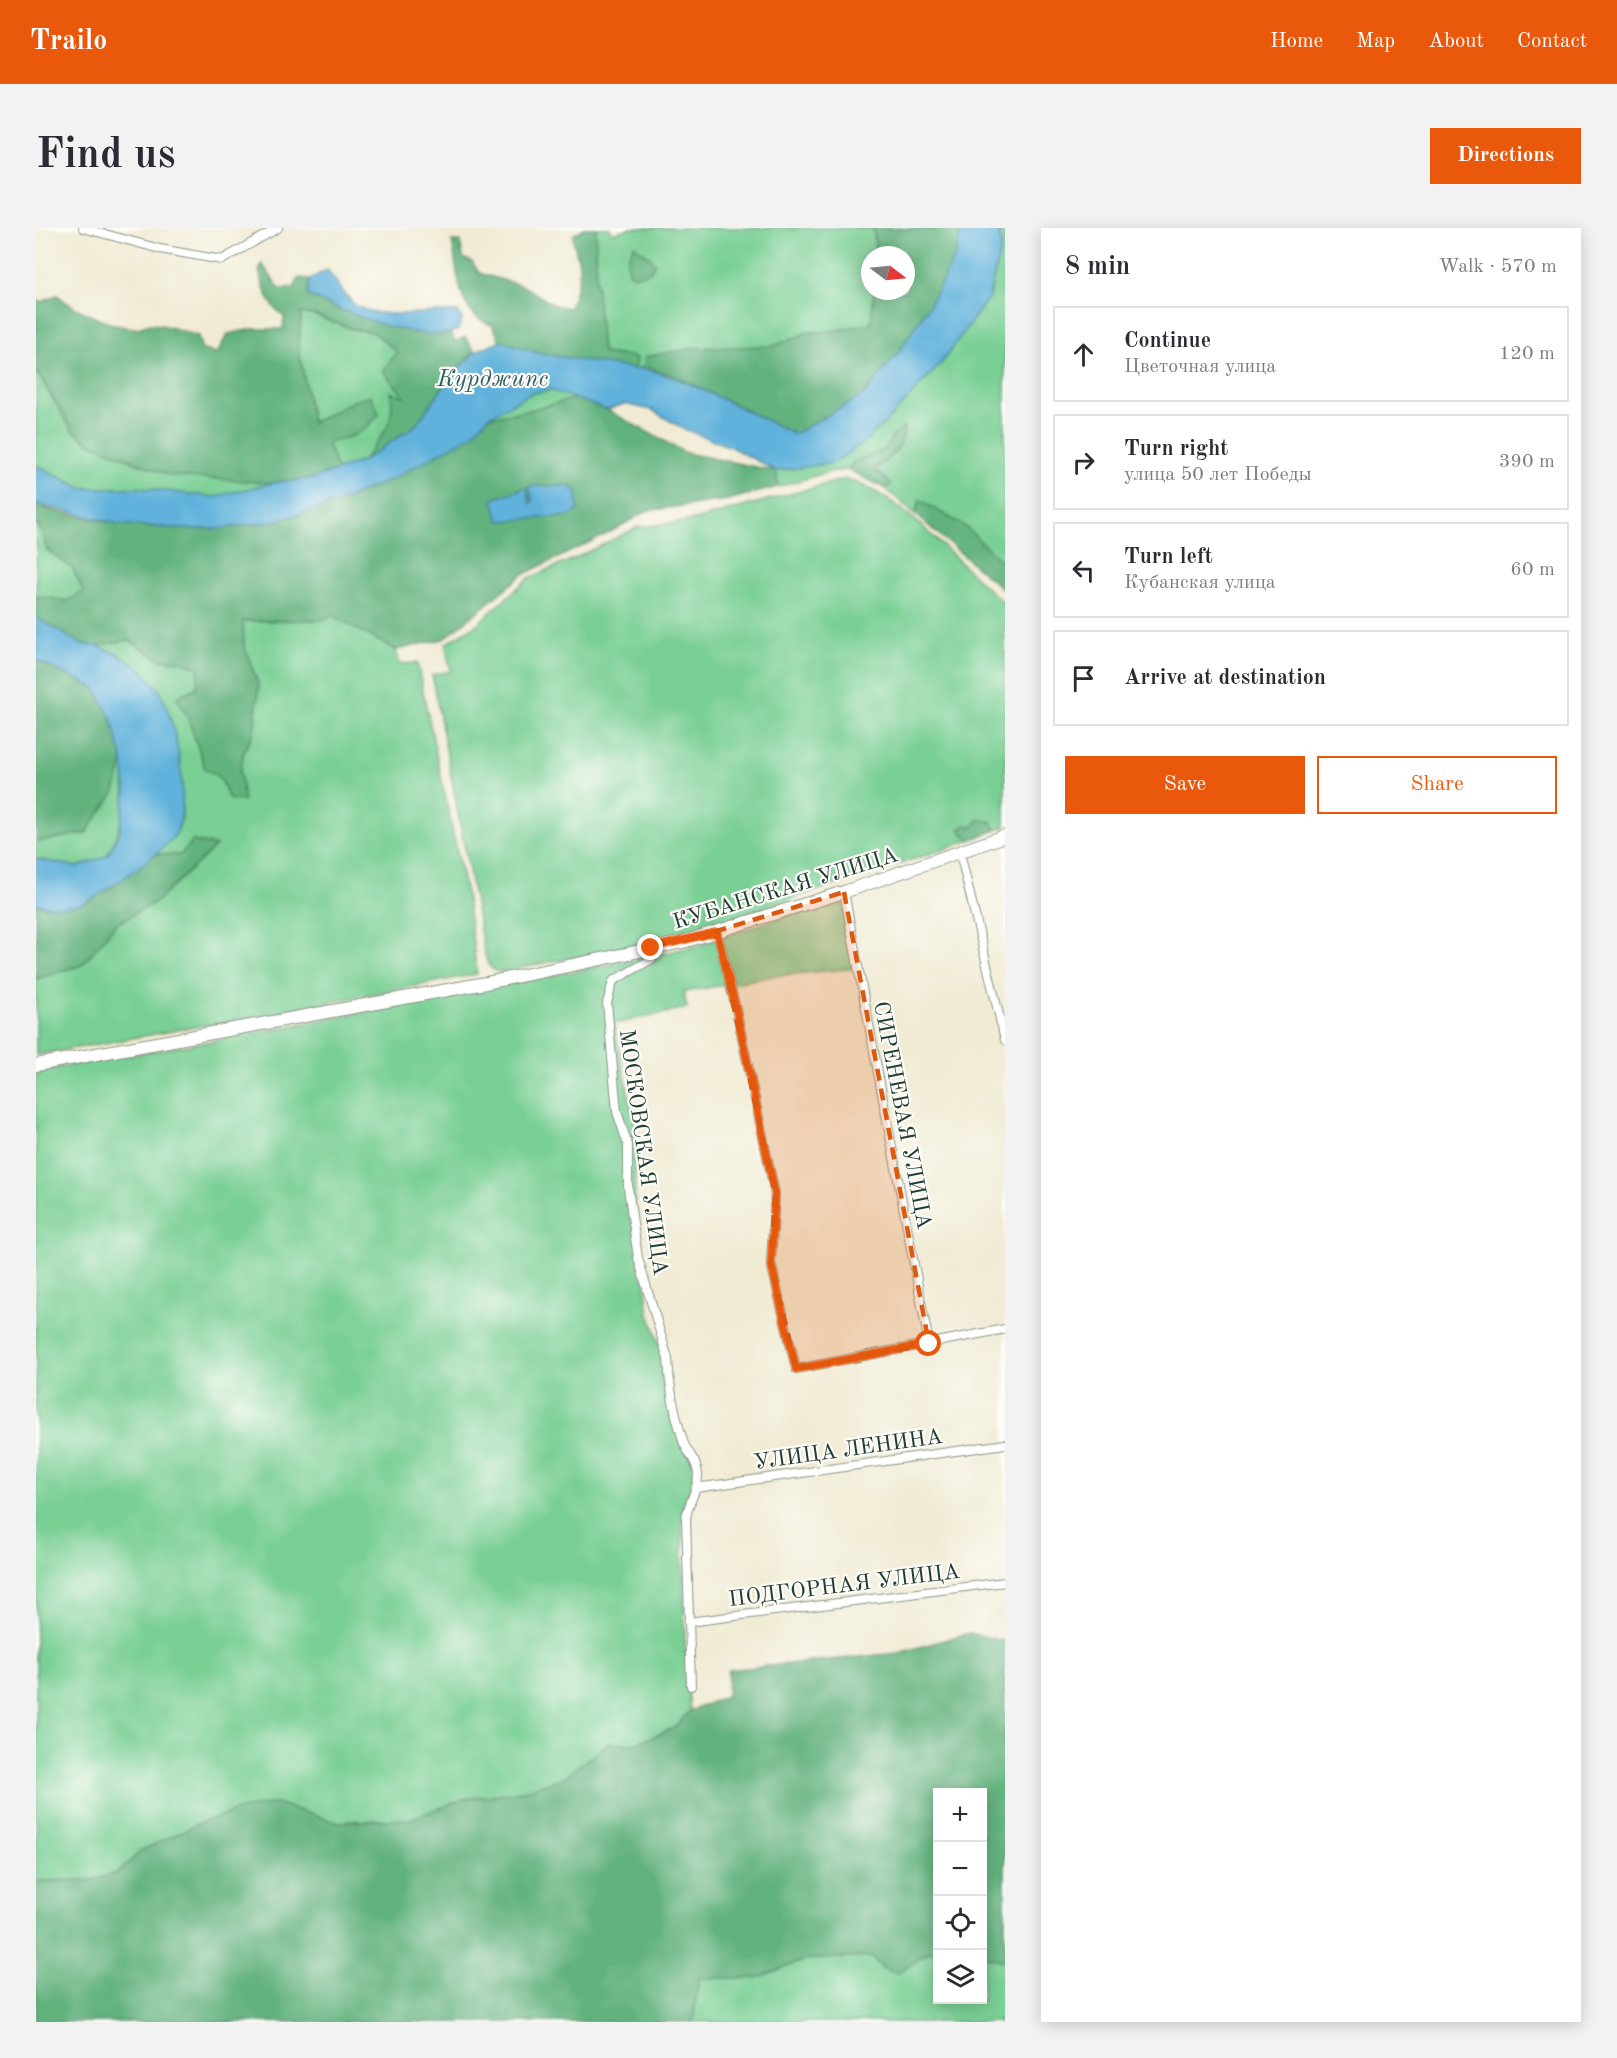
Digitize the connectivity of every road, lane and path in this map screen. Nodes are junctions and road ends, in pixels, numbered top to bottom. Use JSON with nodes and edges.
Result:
{"nodes":[{"id":1,"x":83,"y":228,"type":"edge"},
{"id":2,"x":278,"y":228,"type":"edge"},
{"id":3,"x":1005,"y":836,"type":"edge"},
{"id":4,"x":960,"y":853,"type":"junction"},
{"id":5,"x":844,"y":892,"type":"junction"},
{"id":6,"x":717,"y":932,"type":"junction"},
{"id":7,"x":651,"y":948,"type":"junction"},
{"id":8,"x":1002,"y":1008,"type":"edge"},
{"id":9,"x":1005,"y":1040,"type":"edge"},
{"id":10,"x":36,"y":1065,"type":"edge"},
{"id":11,"x":1005,"y":1329,"type":"edge"},
{"id":12,"x":929,"y":1344,"type":"junction"},
{"id":13,"x":1005,"y":1444,"type":"edge"},
{"id":14,"x":696,"y":1488,"type":"junction"},
{"id":15,"x":1005,"y":1582,"type":"edge"},
{"id":16,"x":687,"y":1622,"type":"junction"},
{"id":17,"x":691,"y":1686,"type":"dead end"}],
"edges":[{"from":1,"to":2,"type":"street"},
{"from":3,"to":4,"type":"main road","name":"КУБАНСКАЯ УЛИЦА"},
{"from":4,"to":5,"type":"main road","name":"КУБАНСКАЯ УЛИЦА"},
{"from":4,"to":8,"type":"street"},
{"from":5,"to":6,"type":"main road","name":"КУБАНСКАЯ УЛИЦА"},
{"from":5,"to":12,"type":"street","name":"СИРЕНЕВАЯ УЛИЦА"},
{"from":6,"to":7,"type":"main road","name":"КУБАНСКАЯ УЛИЦА"},
{"from":6,"to":12,"type":"street"},
{"from":7,"to":10,"type":"main road","name":"КУБАНСКАЯ УЛИЦА"},
{"from":7,"to":14,"type":"street","name":"МОСКОВСКАЯ УЛИЦА"},
{"from":8,"to":9,"type":"street"},
{"from":11,"to":12,"type":"street"},
{"from":13,"to":14,"type":"street","name":"УЛИЦА ЛЕНИНА"},
{"from":14,"to":16,"type":"street"},
{"from":15,"to":16,"type":"street","name":"ПОДГОРНАЯ УЛИЦА"},
{"from":16,"to":17,"type":"street"}]}
